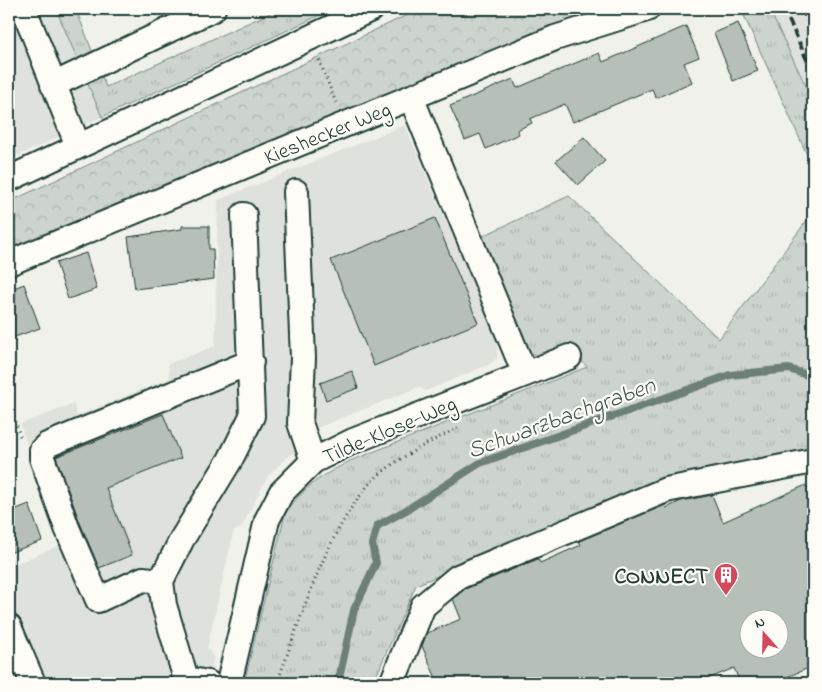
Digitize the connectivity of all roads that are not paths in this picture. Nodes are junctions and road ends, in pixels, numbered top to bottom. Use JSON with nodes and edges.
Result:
{"nodes":[{"id":1,"x":24,"y":9,"type":"edge"},
{"id":2,"x":213,"y":9,"type":"edge"},
{"id":3,"x":371,"y":9,"type":"edge"},
{"id":4,"x":647,"y":9,"type":"edge"},
{"id":5,"x":53,"y":85,"type":"junction"},
{"id":6,"x":411,"y":97,"type":"junction"},
{"id":7,"x":78,"y":146,"type":"junction"},
{"id":8,"x":9,"y":179,"type":"edge"},
{"id":9,"x":296,"y":192,"type":"dead end"},
{"id":10,"x":244,"y":215,"type":"dead end"},
{"id":11,"x":9,"y":263,"type":"edge"},
{"id":12,"x":569,"y":357,"type":"dead end"},
{"id":13,"x":251,"y":362,"type":"junction"},
{"id":14,"x":525,"y":374,"type":"junction"},
{"id":15,"x":313,"y":460,"type":"junction"},
{"id":16,"x":813,"y":461,"type":"edge"},
{"id":17,"x":161,"y":581,"type":"junction"},
{"id":18,"x":9,"y":627,"type":"edge"},
{"id":19,"x":33,"y":683,"type":"edge"},
{"id":20,"x":208,"y":683,"type":"edge"},
{"id":21,"x":229,"y":683,"type":"edge"},
{"id":22,"x":392,"y":683,"type":"edge"}],
"edges":[{"from":1,"to":5,"type":"street"},
{"from":2,"to":5,"type":"street"},
{"from":3,"to":7,"type":"street"},
{"from":4,"to":6,"type":"street","name":"Kieshecker Weg"},
{"from":5,"to":7,"type":"street"},
{"from":6,"to":11,"type":"street","name":"Kieshecker Weg"},
{"from":6,"to":14,"type":"street"},
{"from":7,"to":8,"type":"street"},
{"from":9,"to":15,"type":"street"},
{"from":10,"to":13,"type":"street"},
{"from":12,"to":14,"type":"street","name":"Tilde-Klose-Weg"},
{"from":13,"to":17,"type":"street"},
{"from":13,"to":17,"type":"street"},
{"from":14,"to":15,"type":"street","name":"Tilde-Klose-Weg"},
{"from":15,"to":21,"type":"street","name":"Tilde-Klose-Weg"},
{"from":16,"to":22,"type":"street"},
{"from":17,"to":20,"type":"street"},
{"from":18,"to":19,"type":"street"}]}
